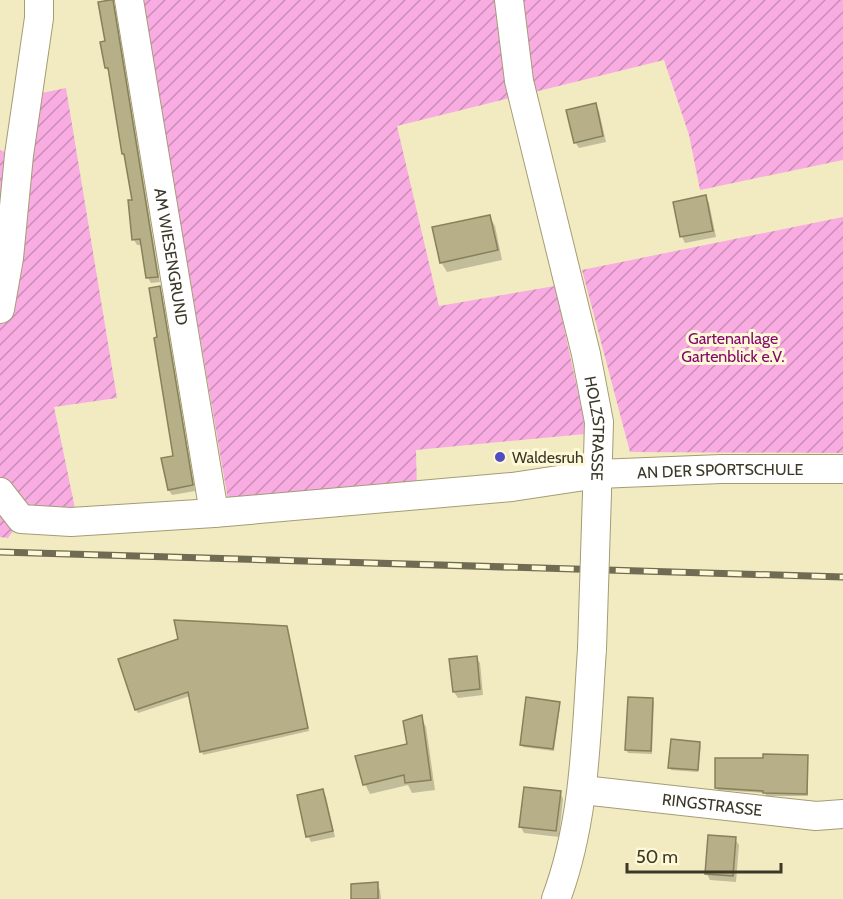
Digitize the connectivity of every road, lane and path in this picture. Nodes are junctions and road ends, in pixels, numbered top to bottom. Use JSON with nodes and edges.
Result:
{"nodes":[{"id":1,"x":39,"y":0,"type":"edge"},
{"id":2,"x":129,"y":0,"type":"edge"},
{"id":3,"x":509,"y":0,"type":"edge"},
{"id":4,"x":0,"y":309,"type":"edge"},
{"id":5,"x":843,"y":469,"type":"edge"},
{"id":6,"x":598,"y":484,"type":"junction"},
{"id":7,"x":0,"y":492,"type":"edge"},
{"id":8,"x":214,"y":513,"type":"junction"},
{"id":9,"x":583,"y":790,"type":"junction"},
{"id":10,"x":843,"y":814,"type":"edge"},
{"id":11,"x":556,"y":899,"type":"edge"}],
"edges":[{"from":1,"to":4,"type":"street"},
{"from":2,"to":8,"type":"street","name":"AM WIESENGRUND"},
{"from":3,"to":6,"type":"street","name":"HOLZSTRASSE"},
{"from":5,"to":6,"type":"street","name":"AN DER SPORTSCHULE"},
{"from":6,"to":8,"type":"street"},
{"from":6,"to":9,"type":"street","name":"HOLZSTRASSE","bridge":true},
{"from":7,"to":8,"type":"street"},
{"from":9,"to":10,"type":"street","name":"RINGSTRASSE"},
{"from":9,"to":11,"type":"street","name":"HOLZSTRASSE"}]}
